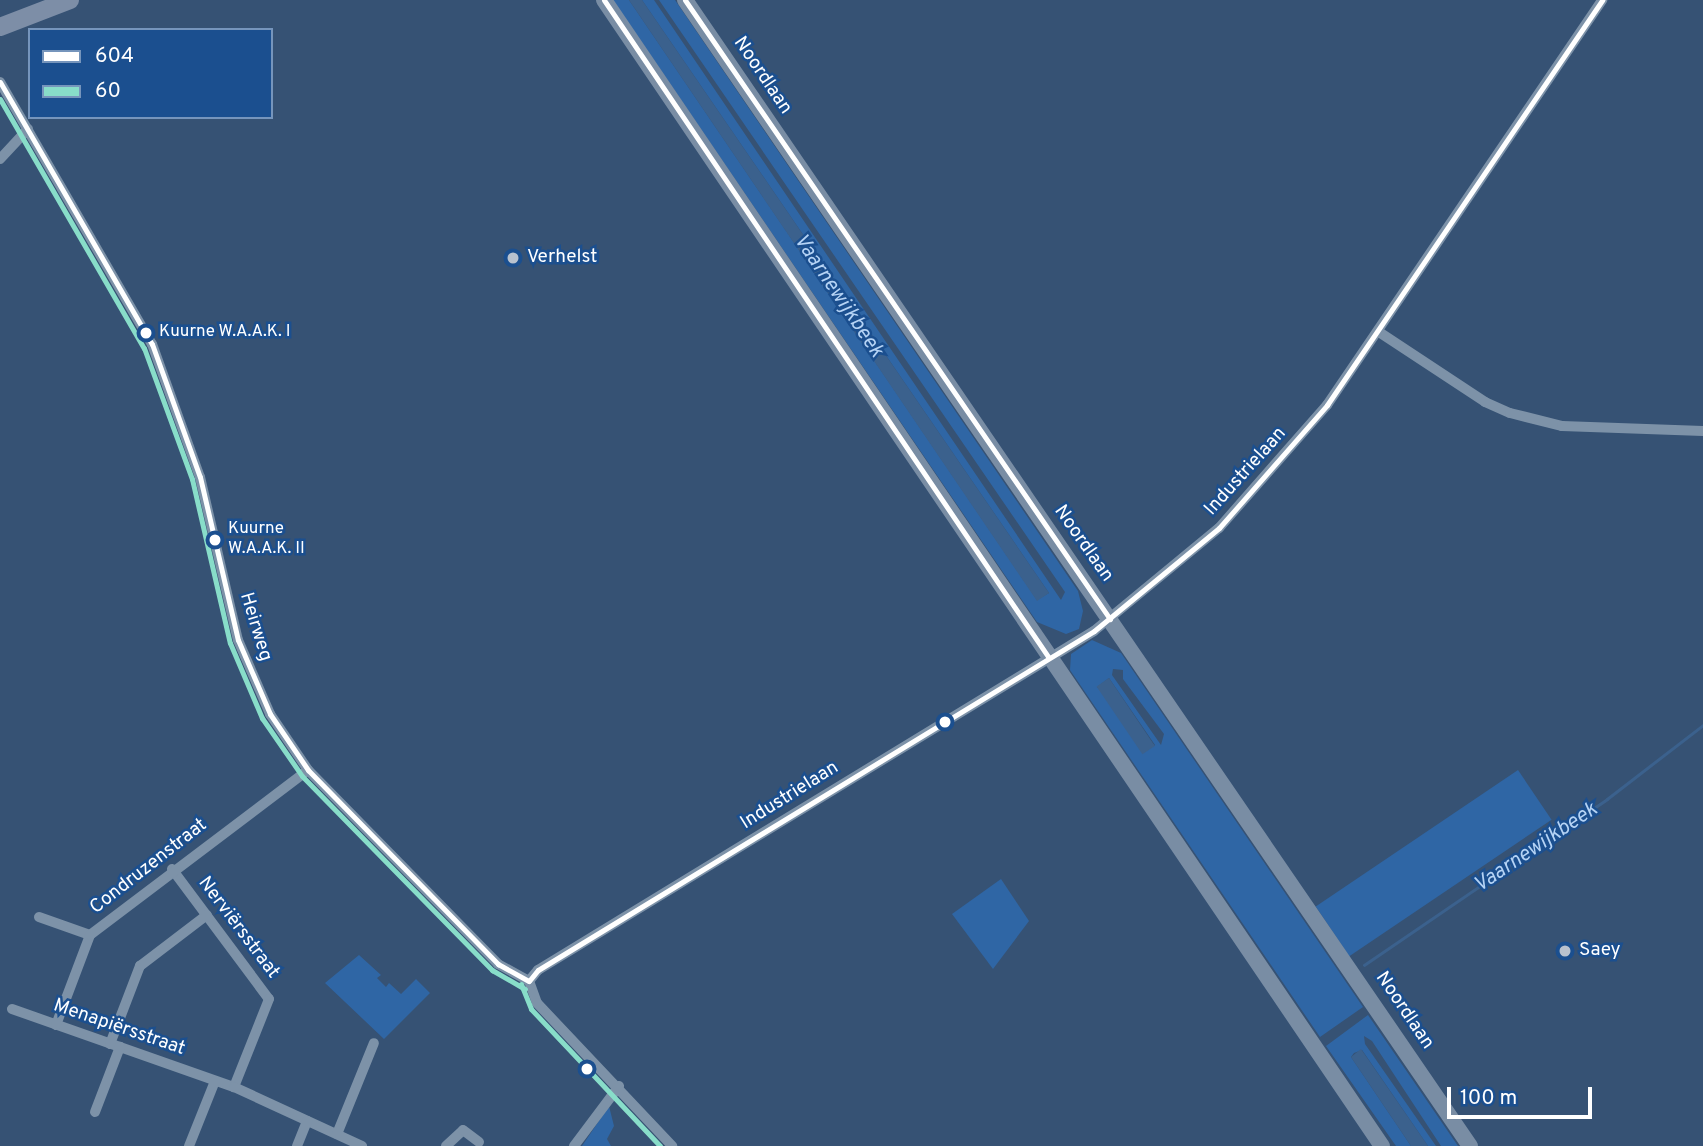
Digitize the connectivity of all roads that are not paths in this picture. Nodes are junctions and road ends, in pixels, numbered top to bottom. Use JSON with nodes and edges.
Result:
{"nodes":[{"id":1,"x":70,"y":0,"type":"edge"},
{"id":2,"x":604,"y":0,"type":"edge"},
{"id":3,"x":685,"y":0,"type":"edge"},
{"id":4,"x":1602,"y":0,"type":"edge"},
{"id":5,"x":0,"y":27,"type":"edge"},
{"id":6,"x":0,"y":82,"type":"edge"},
{"id":7,"x":28,"y":129,"type":"junction"},
{"id":8,"x":0,"y":159,"type":"edge"},
{"id":9,"x":1378,"y":332,"type":"junction"},
{"id":10,"x":1703,"y":432,"type":"edge"},
{"id":11,"x":1110,"y":619,"type":"junction"},
{"id":12,"x":1049,"y":658,"type":"junction"},
{"id":13,"x":308,"y":770,"type":"junction"},
{"id":14,"x":172,"y":869,"type":"junction"},
{"id":15,"x":207,"y":915,"type":"junction"},
{"id":16,"x":39,"y":917,"type":"dead end"},
{"id":17,"x":90,"y":935,"type":"junction"},
{"id":18,"x":529,"y":981,"type":"junction"},
{"id":19,"x":12,"y":1009,"type":"dead end"},
{"id":20,"x":56,"y":1025,"type":"junction"},
{"id":21,"x":374,"y":1043,"type":"dead end"},
{"id":22,"x":115,"y":1045,"type":"junction"},
{"id":23,"x":215,"y":1081,"type":"junction"},
{"id":24,"x":620,"y":1086,"type":"junction"},
{"id":25,"x":234,"y":1087,"type":"junction"},
{"id":26,"x":95,"y":1112,"type":"dead end"},
{"id":27,"x":307,"y":1121,"type":"junction"},
{"id":28,"x":337,"y":1134,"type":"junction"},
{"id":29,"x":479,"y":1142,"type":"dead end"},
{"id":30,"x":188,"y":1146,"type":"edge"},
{"id":31,"x":297,"y":1146,"type":"edge"},
{"id":32,"x":362,"y":1146,"type":"edge"},
{"id":33,"x":446,"y":1146,"type":"edge"},
{"id":34,"x":574,"y":1146,"type":"edge"},
{"id":35,"x":672,"y":1146,"type":"edge"},
{"id":36,"x":1382,"y":1146,"type":"edge"},
{"id":37,"x":1471,"y":1146,"type":"edge"}],
"edges":[{"from":1,"to":5,"type":"main road"},
{"from":2,"to":12,"type":"street"},
{"from":3,"to":11,"type":"street","name":"Noordlaan"},
{"from":4,"to":9,"type":"street","name":"Industrielaan"},
{"from":6,"to":7,"type":"street","name":"Heirweg"},
{"from":7,"to":8,"type":"street"},
{"from":7,"to":13,"type":"street","name":"Heirweg"},
{"from":9,"to":10,"type":"street"},
{"from":9,"to":11,"type":"street","name":"Industrielaan"},
{"from":11,"to":12,"type":"street","name":"Industrielaan"},
{"from":11,"to":37,"type":"street","name":"Noordlaan"},
{"from":12,"to":18,"type":"street","name":"Industrielaan"},
{"from":12,"to":36,"type":"street"},
{"from":13,"to":14,"type":"street","name":"Condruzenstraat"},
{"from":13,"to":18,"type":"street","name":"Heirweg"},
{"from":14,"to":15,"type":"street","name":"Nerviërsstraat"},
{"from":14,"to":17,"type":"street","name":"Condruzenstraat"},
{"from":15,"to":22,"type":"street"},
{"from":15,"to":25,"type":"street","name":"Nerviërsstraat"},
{"from":16,"to":17,"type":"street"},
{"from":17,"to":20,"type":"street","name":"Condruzenstraat"},
{"from":18,"to":24,"type":"street"},
{"from":19,"to":20,"type":"street","name":"Menapiërsstraat"},
{"from":20,"to":22,"type":"street","name":"Menapiërsstraat"},
{"from":21,"to":28,"type":"street"},
{"from":22,"to":23,"type":"street","name":"Menapiërsstraat"},
{"from":22,"to":26,"type":"street"},
{"from":23,"to":25,"type":"street","name":"Menapiërsstraat"},
{"from":23,"to":30,"type":"street"},
{"from":24,"to":34,"type":"street"},
{"from":24,"to":35,"type":"street"},
{"from":25,"to":27,"type":"street","name":"Menapiërsstraat"},
{"from":27,"to":28,"type":"street","name":"Menapiërsstraat"},
{"from":27,"to":31,"type":"street"},
{"from":28,"to":32,"type":"street","name":"Menapiërsstraat"},
{"from":29,"to":33,"type":"street"}]}
